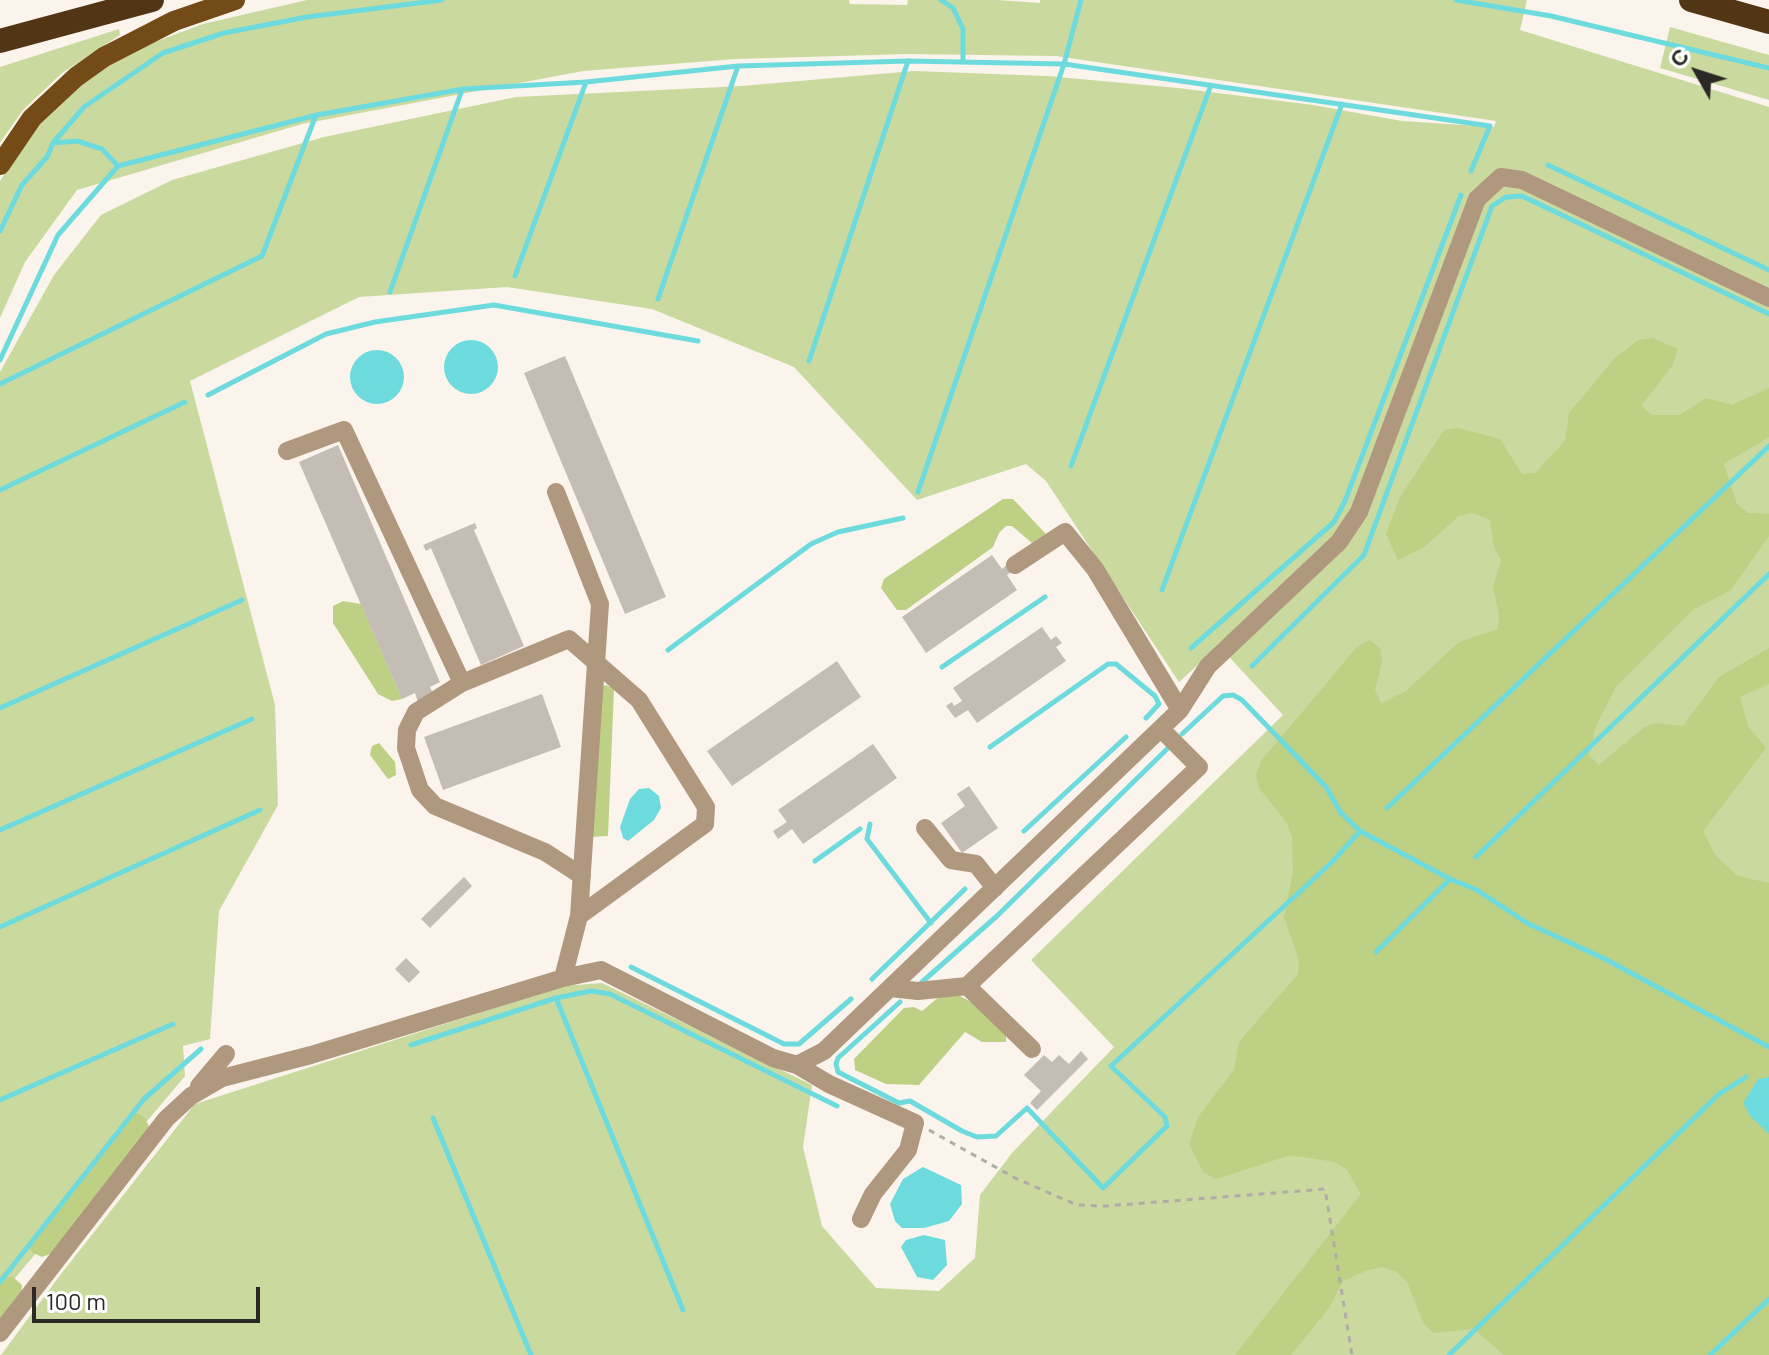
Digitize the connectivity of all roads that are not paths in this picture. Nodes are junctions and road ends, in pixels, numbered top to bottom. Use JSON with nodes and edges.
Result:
{"nodes":[{"id":1,"x":152,"y":0,"type":"edge"},
{"id":2,"x":235,"y":0,"type":"edge"},
{"id":3,"x":1691,"y":0,"type":"edge"},
{"id":4,"x":1769,"y":22,"type":"edge"},
{"id":5,"x":0,"y":41,"type":"edge"},
{"id":6,"x":0,"y":165,"type":"edge"},
{"id":7,"x":1769,"y":298,"type":"edge"},
{"id":8,"x":287,"y":451,"type":"dead end"},
{"id":9,"x":556,"y":492,"type":"dead end"},
{"id":10,"x":1015,"y":565,"type":"dead end"},
{"id":11,"x":596,"y":662,"type":"junction"},
{"id":12,"x":462,"y":683,"type":"junction"},
{"id":13,"x":1180,"y":710,"type":"junction"},
{"id":14,"x":1161,"y":729,"type":"junction"},
{"id":15,"x":925,"y":828,"type":"dead end"},
{"id":16,"x":582,"y":876,"type":"junction"},
{"id":17,"x":995,"y":888,"type":"junction"},
{"id":18,"x":579,"y":916,"type":"junction"},
{"id":19,"x":563,"y":978,"type":"junction"},
{"id":20,"x":967,"y":986,"type":"junction"},
{"id":21,"x":890,"y":988,"type":"junction"},
{"id":22,"x":1032,"y":1049,"type":"dead end"},
{"id":23,"x":226,"y":1054,"type":"dead end"},
{"id":24,"x":797,"y":1065,"type":"junction"},
{"id":25,"x":191,"y":1096,"type":"junction"},
{"id":26,"x":861,"y":1219,"type":"dead end"},
{"id":27,"x":0,"y":1333,"type":"edge"}],
"edges":[{"from":1,"to":5,"type":"highway"},
{"from":2,"to":6,"type":"main road"},
{"from":3,"to":4,"type":"highway"},
{"from":7,"to":13,"type":"street"},
{"from":8,"to":12,"type":"street"},
{"from":9,"to":11,"type":"street"},
{"from":10,"to":13,"type":"street"},
{"from":11,"to":12,"type":"street"},
{"from":11,"to":16,"type":"street"},
{"from":11,"to":18,"type":"street"},
{"from":12,"to":16,"type":"street"},
{"from":13,"to":14,"type":"street"},
{"from":14,"to":17,"type":"street"},
{"from":14,"to":20,"type":"street"},
{"from":15,"to":17,"type":"street"},
{"from":16,"to":18,"type":"street"},
{"from":17,"to":21,"type":"street"},
{"from":18,"to":19,"type":"street"},
{"from":19,"to":24,"type":"street"},
{"from":19,"to":25,"type":"street"},
{"from":20,"to":21,"type":"street"},
{"from":20,"to":22,"type":"street"},
{"from":21,"to":24,"type":"street"},
{"from":23,"to":25,"type":"street"},
{"from":24,"to":26,"type":"street"},
{"from":25,"to":27,"type":"street"}]}
